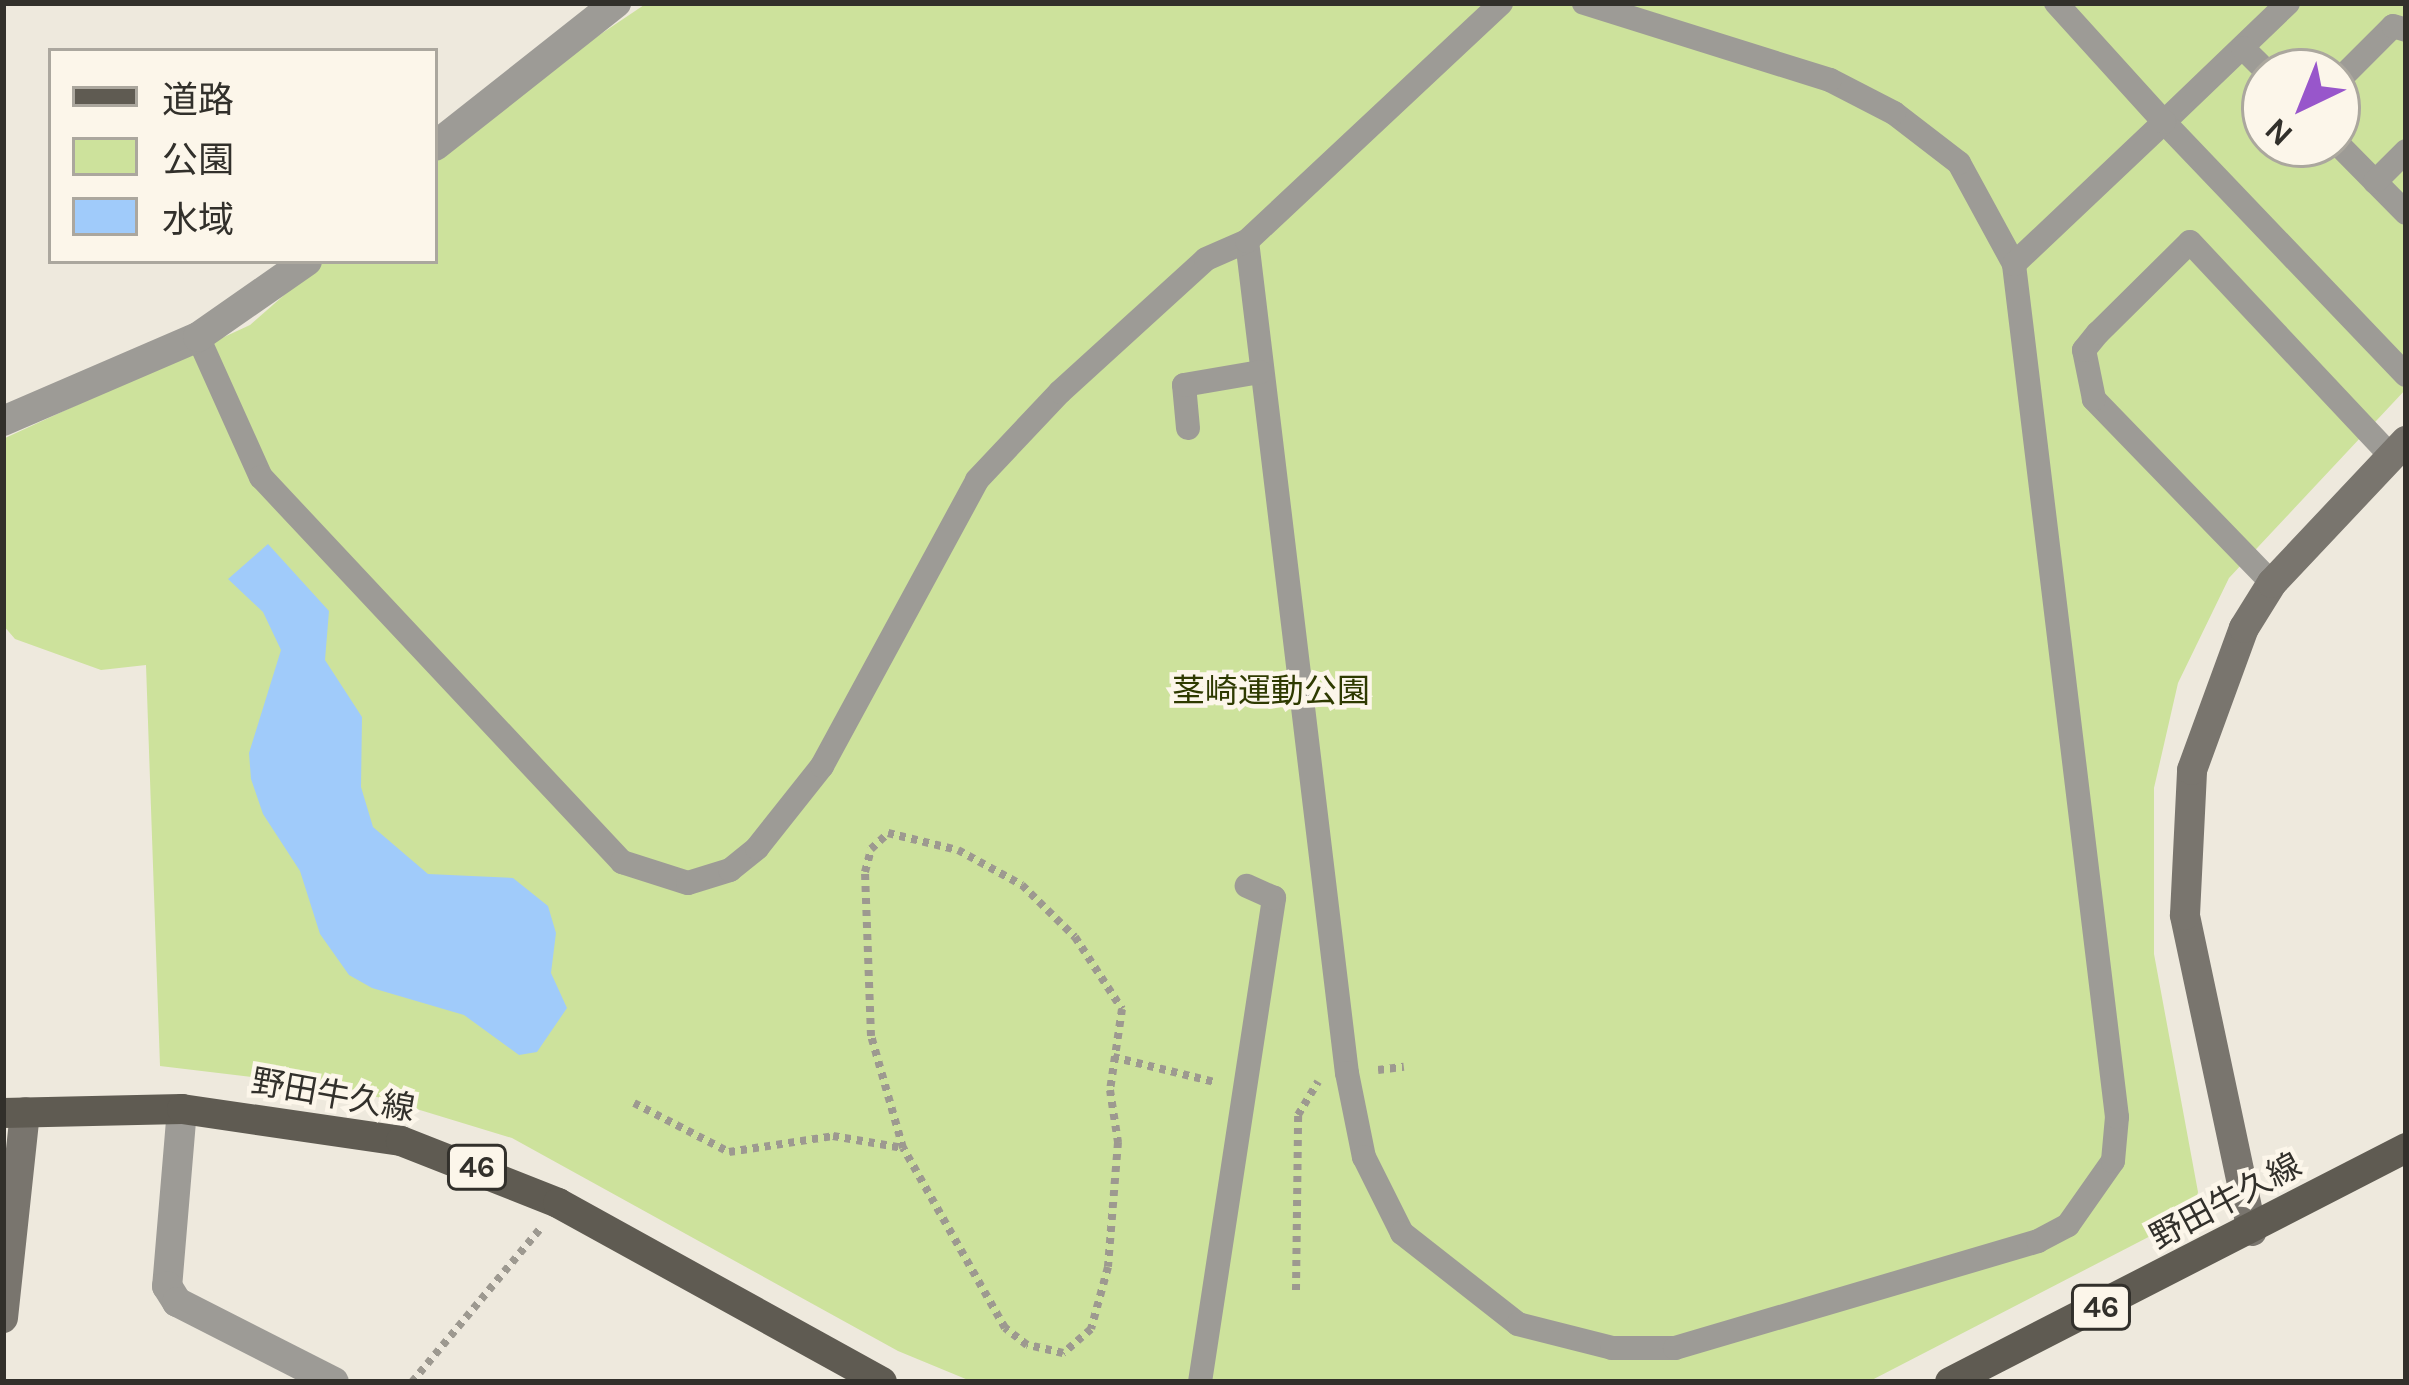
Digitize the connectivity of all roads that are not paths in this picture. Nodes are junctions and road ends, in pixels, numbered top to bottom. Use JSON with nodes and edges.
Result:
{"nodes":[{"id":1,"x":616,"y":3,"type":"edge"},
{"id":2,"x":1501,"y":3,"type":"edge"},
{"id":3,"x":1584,"y":3,"type":"edge"},
{"id":4,"x":2056,"y":3,"type":"edge"},
{"id":5,"x":2276,"y":9,"type":"edge"},
{"id":6,"x":2406,"y":30,"type":"edge"},
{"id":7,"x":2243,"y":48,"type":"edge"},
{"id":8,"x":2241,"y":50,"type":"edge"},
{"id":9,"x":2361,"y":58,"type":"edge"},
{"id":10,"x":2164,"y":122,"type":"junction"},
{"id":11,"x":438,"y":144,"type":"edge"},
{"id":12,"x":2406,"y":152,"type":"edge"},
{"id":13,"x":2361,"y":168,"type":"edge"},
{"id":14,"x":2375,"y":182,"type":"junction"},
{"id":15,"x":2406,"y":213,"type":"edge"},
{"id":16,"x":1247,"y":241,"type":"junction"},
{"id":17,"x":303,"y":264,"type":"edge"},
{"id":18,"x":2014,"y":264,"type":"junction"},
{"id":19,"x":198,"y":337,"type":"junction"},
{"id":20,"x":1260,"y":371,"type":"junction"},
{"id":21,"x":2406,"y":375,"type":"edge"},
{"id":22,"x":3,"y":421,"type":"edge"},
{"id":23,"x":1188,"y":428,"type":"dead end"},
{"id":24,"x":2398,"y":449,"type":"edge"},
{"id":25,"x":2272,"y":583,"type":"junction"},
{"id":26,"x":1247,"y":886,"type":"dead end"},
{"id":27,"x":182,"y":1109,"type":"junction"},
{"id":28,"x":14,"y":1113,"type":"edge"},
{"id":29,"x":2406,"y":1148,"type":"edge"},
{"id":30,"x":2252,"y":1231,"type":"junction"},
{"id":31,"x":3,"y":1318,"type":"edge"},
{"id":32,"x":334,"y":1382,"type":"edge"},
{"id":33,"x":882,"y":1382,"type":"edge"},
{"id":34,"x":1200,"y":1382,"type":"edge"},
{"id":35,"x":1950,"y":1382,"type":"edge"}],
"edges":[{"from":1,"to":11,"type":"street"},
{"from":2,"to":16,"type":"lane"},
{"from":3,"to":18,"type":"lane"},
{"from":4,"to":10,"type":"lane"},
{"from":5,"to":7,"type":"lane"},
{"from":6,"to":9,"type":"lane"},
{"from":8,"to":10,"type":"lane"},
{"from":10,"to":18,"type":"lane"},
{"from":10,"to":21,"type":"lane"},
{"from":12,"to":14,"type":"lane"},
{"from":13,"to":14,"type":"lane"},
{"from":14,"to":15,"type":"lane"},
{"from":16,"to":19,"type":"lane"},
{"from":16,"to":20,"type":"lane"},
{"from":17,"to":19,"type":"street"},
{"from":18,"to":20,"type":"lane"},
{"from":19,"to":22,"type":"street"},
{"from":20,"to":23,"type":"lane"},
{"from":24,"to":25,"type":"street"},
{"from":24,"to":25,"type":"lane"},
{"from":25,"to":30,"type":"street"},
{"from":26,"to":34,"type":"lane"},
{"from":27,"to":28,"type":"main road","name":"野田牛久線","number":"46"},
{"from":27,"to":32,"type":"street"},
{"from":27,"to":33,"type":"main road","name":"野田牛久線","number":"46"},
{"from":28,"to":31,"type":"street"},
{"from":29,"to":30,"type":"main road","name":"野田牛久線","number":"46"},
{"from":30,"to":35,"type":"main road","name":"野田牛久線","number":"46"}]}
